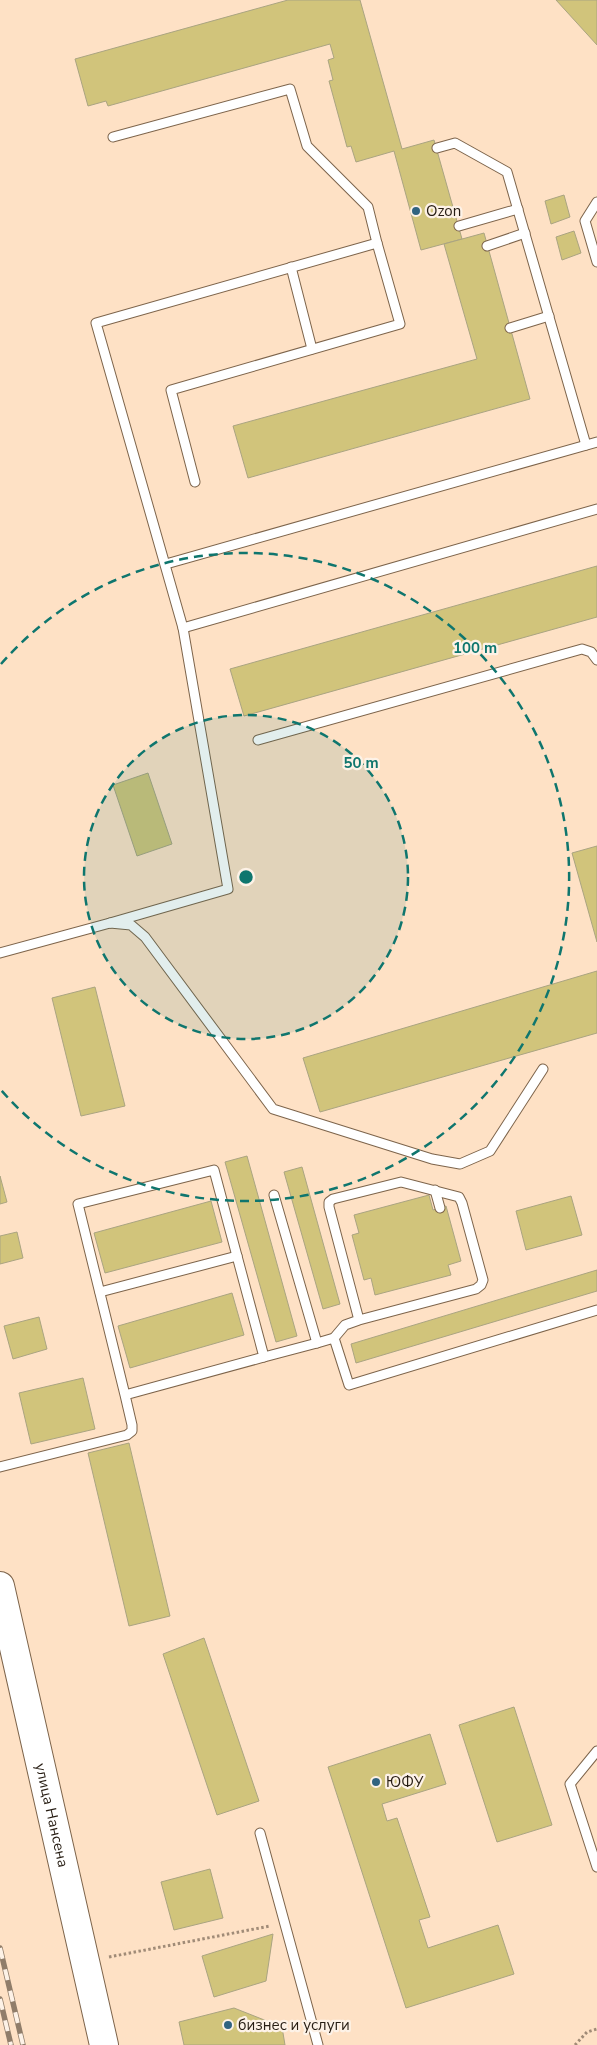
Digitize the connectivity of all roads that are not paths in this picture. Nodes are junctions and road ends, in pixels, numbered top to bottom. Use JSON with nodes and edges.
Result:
{"nodes":[{"id":1,"x":113,"y":137,"type":"dead end"},
{"id":2,"x":437,"y":148,"type":"dead end"},
{"id":3,"x":597,"y":202,"type":"edge"},
{"id":4,"x":518,"y":209,"type":"junction"},
{"id":5,"x":459,"y":226,"type":"dead end"},
{"id":6,"x":525,"y":233,"type":"junction"},
{"id":7,"x":378,"y":243,"type":"junction"},
{"id":8,"x":487,"y":246,"type":"dead end"},
{"id":9,"x":597,"y":262,"type":"edge"},
{"id":10,"x":290,"y":267,"type":"junction"},
{"id":11,"x":549,"y":316,"type":"junction"},
{"id":12,"x":510,"y":328,"type":"dead end"},
{"id":13,"x":312,"y":349,"type":"junction"},
{"id":14,"x":597,"y":442,"type":"edge"},
{"id":15,"x":586,"y":445,"type":"junction"},
{"id":16,"x":195,"y":482,"type":"dead end"},
{"id":17,"x":597,"y":509,"type":"edge"},
{"id":18,"x":166,"y":564,"type":"junction"},
{"id":19,"x":183,"y":628,"type":"junction"},
{"id":20,"x":597,"y":660,"type":"edge"},
{"id":21,"x":258,"y":740,"type":"dead end"},
{"id":22,"x":110,"y":923,"type":"junction"},
{"id":23,"x":0,"y":952,"type":"edge"},
{"id":24,"x":543,"y":1069,"type":"dead end"},
{"id":25,"x":435,"y":1190,"type":"junction"},
{"id":26,"x":274,"y":1195,"type":"dead end"},
{"id":27,"x":440,"y":1208,"type":"dead end"},
{"id":28,"x":237,"y":1256,"type":"junction"},
{"id":29,"x":100,"y":1292,"type":"junction"},
{"id":30,"x":597,"y":1310,"type":"edge"},
{"id":31,"x":359,"y":1320,"type":"junction"},
{"id":32,"x":334,"y":1338,"type":"junction"},
{"id":33,"x":317,"y":1343,"type":"junction"},
{"id":34,"x":264,"y":1357,"type":"junction"},
{"id":35,"x":125,"y":1395,"type":"junction"},
{"id":36,"x":0,"y":1467,"type":"edge"},
{"id":37,"x":0,"y":1586,"type":"edge"},
{"id":38,"x":597,"y":1751,"type":"edge"},
{"id":39,"x":260,"y":1833,"type":"dead end"},
{"id":40,"x":597,"y":1867,"type":"edge"},
{"id":41,"x":104,"y":2045,"type":"edge"},
{"id":42,"x":318,"y":2045,"type":"edge"}],
"edges":[{"from":1,"to":7,"type":"lane"},
{"from":2,"to":4,"type":"lane"},
{"from":3,"to":9,"type":"lane"},
{"from":4,"to":5,"type":"lane"},
{"from":4,"to":6,"type":"lane"},
{"from":6,"to":8,"type":"lane"},
{"from":6,"to":11,"type":"lane"},
{"from":7,"to":10,"type":"lane"},
{"from":7,"to":13,"type":"lane"},
{"from":10,"to":13,"type":"lane"},
{"from":10,"to":18,"type":"lane"},
{"from":11,"to":12,"type":"lane"},
{"from":11,"to":15,"type":"lane"},
{"from":13,"to":16,"type":"lane"},
{"from":14,"to":15,"type":"lane"},
{"from":15,"to":18,"type":"lane"},
{"from":17,"to":19,"type":"lane"},
{"from":18,"to":19,"type":"lane"},
{"from":19,"to":22,"type":"lane"},
{"from":20,"to":21,"type":"lane"},
{"from":22,"to":23,"type":"lane"},
{"from":22,"to":24,"type":"lane"},
{"from":25,"to":27,"type":"lane"},
{"from":25,"to":31,"type":"lane"},
{"from":25,"to":31,"type":"lane"},
{"from":26,"to":33,"type":"lane"},
{"from":28,"to":29,"type":"lane"},
{"from":28,"to":29,"type":"lane"},
{"from":28,"to":34,"type":"lane"},
{"from":29,"to":35,"type":"lane"},
{"from":30,"to":32,"type":"lane"},
{"from":31,"to":32,"type":"lane"},
{"from":32,"to":33,"type":"lane"},
{"from":33,"to":34,"type":"lane"},
{"from":34,"to":35,"type":"lane"},
{"from":35,"to":36,"type":"lane"},
{"from":37,"to":41,"type":"main road","name":"улица Нансена"},
{"from":38,"to":40,"type":"lane"},
{"from":39,"to":42,"type":"lane"}]}
